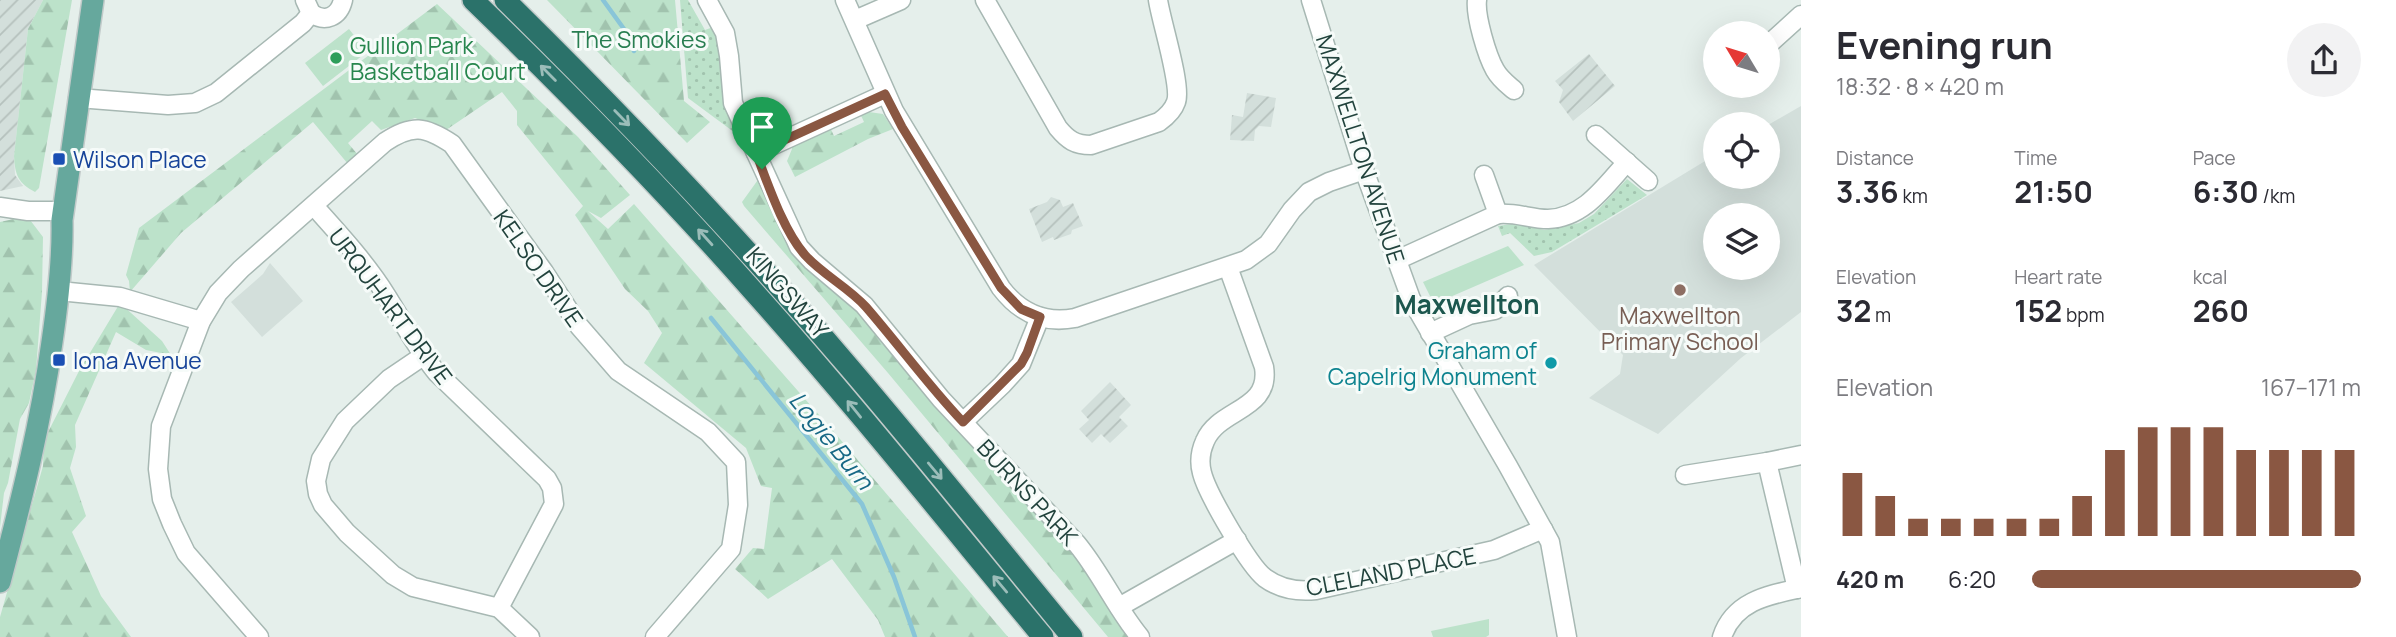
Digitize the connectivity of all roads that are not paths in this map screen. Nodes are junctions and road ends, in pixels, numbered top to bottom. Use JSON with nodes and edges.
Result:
{"nodes":[{"id":1,"x":93,"y":0,"type":"edge"},
{"id":2,"x":343,"y":0,"type":"edge"},
{"id":3,"x":473,"y":0,"type":"edge"},
{"id":4,"x":505,"y":0,"type":"edge"},
{"id":5,"x":707,"y":0,"type":"edge"},
{"id":6,"x":845,"y":0,"type":"edge"},
{"id":7,"x":901,"y":0,"type":"edge"},
{"id":8,"x":985,"y":0,"type":"edge"},
{"id":9,"x":1158,"y":0,"type":"edge"},
{"id":10,"x":1311,"y":0,"type":"edge"},
{"id":11,"x":1477,"y":0,"type":"edge"},
{"id":12,"x":308,"y":7,"type":"edge"},
{"id":13,"x":1801,"y":15,"type":"edge"},
{"id":14,"x":855,"y":20,"type":"junction"},
{"id":15,"x":1780,"y":34,"type":"edge"},
{"id":16,"x":1514,"y":90,"type":"dead end"},
{"id":17,"x":885,"y":94,"type":"junction"},
{"id":18,"x":78,"y":98,"type":"junction"},
{"id":19,"x":1596,"y":135,"type":"dead end"},
{"id":20,"x":756,"y":153,"type":"junction"},
{"id":21,"x":1627,"y":162,"type":"junction"},
{"id":22,"x":1364,"y":170,"type":"junction"},
{"id":23,"x":1484,"y":175,"type":"dead end"},
{"id":24,"x":1647,"y":181,"type":"dead end"},
{"id":25,"x":314,"y":206,"type":"junction"},
{"id":26,"x":0,"y":207,"type":"edge"},
{"id":27,"x":64,"y":211,"type":"junction"},
{"id":28,"x":1498,"y":214,"type":"junction"},
{"id":29,"x":1397,"y":260,"type":"junction"},
{"id":30,"x":1228,"y":267,"type":"junction"},
{"id":31,"x":60,"y":291,"type":"junction"},
{"id":32,"x":1508,"y":296,"type":"dead end"},
{"id":33,"x":1040,"y":317,"type":"junction"},
{"id":34,"x":201,"y":321,"type":"junction"},
{"id":35,"x":1430,"y":333,"type":"junction"},
{"id":36,"x":423,"y":356,"type":"junction"},
{"id":37,"x":963,"y":422,"type":"junction"},
{"id":38,"x":1801,"y":455,"type":"edge"},
{"id":39,"x":1767,"y":463,"type":"junction"},
{"id":40,"x":1685,"y":475,"type":"dead end"},
{"id":41,"x":1543,"y":529,"type":"junction"},
{"id":42,"x":1237,"y":540,"type":"junction"},
{"id":43,"x":0,"y":582,"type":"edge"},
{"id":44,"x":1799,"y":589,"type":"edge"},
{"id":45,"x":1119,"y":607,"type":"junction"},
{"id":46,"x":499,"y":608,"type":"junction"},
{"id":47,"x":258,"y":637,"type":"edge"},
{"id":48,"x":530,"y":637,"type":"edge"},
{"id":49,"x":654,"y":637,"type":"edge"},
{"id":50,"x":1043,"y":637,"type":"edge"},
{"id":51,"x":1072,"y":637,"type":"edge"},
{"id":52,"x":1140,"y":637,"type":"edge"},
{"id":53,"x":1567,"y":637,"type":"edge"},
{"id":54,"x":1722,"y":637,"type":"edge"}],
"edges":[{"from":1,"to":18,"type":"main road"},
{"from":2,"to":12,"type":"street"},
{"from":50,"to":3,"type":"highway","name":"KINGSWAY","one_way":true},
{"from":4,"to":51,"type":"highway","name":"KINGSWAY","one_way":true},
{"from":5,"to":20,"type":"street","name":"BURNS PARK"},
{"from":6,"to":14,"type":"street"},
{"from":7,"to":14,"type":"street"},
{"from":8,"to":9,"type":"street"},
{"from":10,"to":22,"type":"street","name":"MAXWELLTON AVENUE"},
{"from":11,"to":16,"type":"street"},
{"from":12,"to":18,"type":"street"},
{"from":13,"to":15,"type":"street"},
{"from":14,"to":17,"type":"street"},
{"from":17,"to":20,"type":"street"},
{"from":17,"to":33,"type":"street"},
{"from":18,"to":27,"type":"main road"},
{"from":19,"to":21,"type":"street"},
{"from":20,"to":37,"type":"street","name":"BURNS PARK"},
{"from":21,"to":24,"type":"street"},
{"from":21,"to":28,"type":"street"},
{"from":22,"to":29,"type":"street","name":"MAXWELLTON AVENUE"},
{"from":22,"to":30,"type":"street"},
{"from":23,"to":28,"type":"street"},
{"from":25,"to":34,"type":"street","name":"KELSO DRIVE"},
{"from":25,"to":36,"type":"street","name":"URQUHART DRIVE"},
{"from":25,"to":49,"type":"street","name":"KELSO DRIVE"},
{"from":26,"to":27,"type":"street"},
{"from":27,"to":31,"type":"main road"},
{"from":28,"to":29,"type":"street"},
{"from":29,"to":35,"type":"street","name":"MAXWELLTON AVENUE"},
{"from":30,"to":33,"type":"street"},
{"from":30,"to":42,"type":"street","name":"CLELAND PLACE"},
{"from":31,"to":34,"type":"street"},
{"from":31,"to":43,"type":"main road"},
{"from":32,"to":35,"type":"street"},
{"from":33,"to":37,"type":"street"},
{"from":34,"to":47,"type":"street","name":"KELSO DRIVE"},
{"from":35,"to":41,"type":"street","name":"MAXWELLTON AVENUE"},
{"from":36,"to":46,"type":"street","name":"URQUHART DRIVE"},
{"from":36,"to":46,"type":"street"},
{"from":37,"to":45,"type":"street","name":"BURNS PARK"},
{"from":38,"to":39,"type":"street"},
{"from":39,"to":40,"type":"street"},
{"from":39,"to":44,"type":"street"},
{"from":41,"to":42,"type":"street","name":"CLELAND PLACE"},
{"from":41,"to":53,"type":"street","name":"MAXWELLTON AVENUE"},
{"from":42,"to":45,"type":"street"},
{"from":44,"to":54,"type":"street"},
{"from":45,"to":52,"type":"street","name":"BURNS PARK"},
{"from":46,"to":48,"type":"street"}]}
